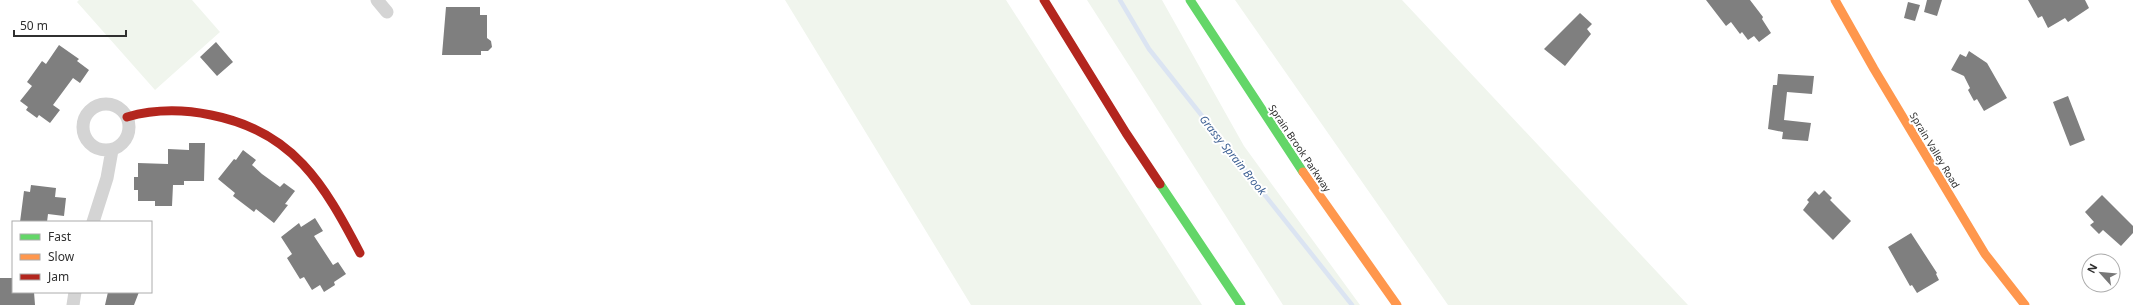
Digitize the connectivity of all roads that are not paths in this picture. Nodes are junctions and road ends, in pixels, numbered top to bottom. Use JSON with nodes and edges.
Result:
{"nodes":[{"id":1,"x":377,"y":0,"type":"edge"},
{"id":2,"x":1044,"y":0,"type":"edge"},
{"id":3,"x":1190,"y":0,"type":"edge"},
{"id":4,"x":1835,"y":0,"type":"edge"},
{"id":5,"x":387,"y":12,"type":"dead end"},
{"id":6,"x":127,"y":117,"type":"junction"},
{"id":7,"x":112,"y":150,"type":"junction"},
{"id":8,"x":93,"y":221,"type":"edge"},
{"id":9,"x":360,"y":253,"type":"dead end"},
{"id":10,"x":75,"y":293,"type":"edge"},
{"id":11,"x":73,"y":305,"type":"edge"},
{"id":12,"x":1241,"y":305,"type":"edge"},
{"id":13,"x":1397,"y":305,"type":"edge"},
{"id":14,"x":2025,"y":305,"type":"edge"}],
"edges":[{"from":1,"to":5,"type":"street"},
{"from":2,"to":12,"type":"main road"},
{"from":3,"to":13,"type":"main road","name":"Sprain Brook Parkway"},
{"from":4,"to":14,"type":"main road","name":"Sprain Valley Road"},
{"from":6,"to":7,"type":"street"},
{"from":6,"to":7,"type":"street"},
{"from":6,"to":9,"type":"main road"},
{"from":7,"to":8,"type":"street"},
{"from":10,"to":11,"type":"street"}]}
